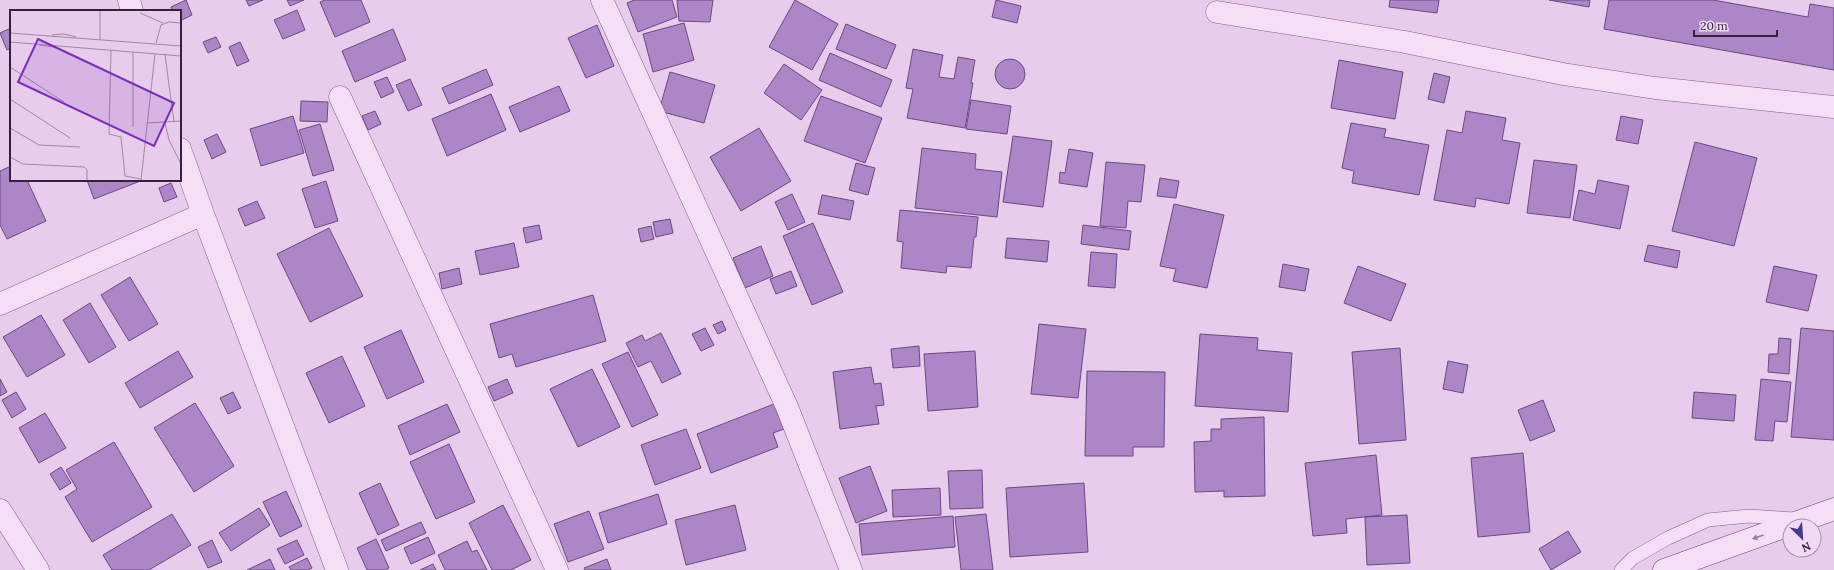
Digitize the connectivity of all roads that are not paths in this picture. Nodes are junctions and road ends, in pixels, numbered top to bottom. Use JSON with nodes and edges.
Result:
{"nodes":[{"id":1,"x":128,"y":0,"type":"edge"},
{"id":2,"x":602,"y":0,"type":"edge"},
{"id":3,"x":132,"y":10,"type":"edge"},
{"id":4,"x":1217,"y":12,"type":"dead end"},
{"id":5,"x":340,"y":97,"type":"dead end"},
{"id":6,"x":1834,"y":107,"type":"edge"},
{"id":7,"x":181,"y":152,"type":"edge"},
{"id":8,"x":203,"y":214,"type":"junction"},
{"id":9,"x":1,"y":302,"type":"edge"},
{"id":10,"x":1834,"y":509,"type":"edge"},
{"id":11,"x":0,"y":510,"type":"edge"},
{"id":12,"x":1782,"y":518,"type":"edge"},
{"id":13,"x":1810,"y":518,"type":"edge"},
{"id":14,"x":1782,"y":528,"type":"edge"},
{"id":15,"x":38,"y":570,"type":"edge"},
{"id":16,"x":337,"y":570,"type":"edge"},
{"id":17,"x":557,"y":570,"type":"edge"},
{"id":18,"x":851,"y":570,"type":"edge"},
{"id":19,"x":1621,"y":570,"type":"edge"},
{"id":20,"x":1664,"y":570,"type":"edge"}],
"edges":[{"from":1,"to":3,"type":"street"},
{"from":2,"to":18,"type":"street"},
{"from":4,"to":6,"type":"street"},
{"from":5,"to":17,"type":"street"},
{"from":7,"to":8,"type":"street"},
{"from":8,"to":9,"type":"street"},
{"from":8,"to":16,"type":"street"},
{"from":10,"to":13,"type":"street"},
{"from":11,"to":15,"type":"street"},
{"from":12,"to":19,"type":"lane"},
{"from":14,"to":20,"type":"street","one_way":true}]}
